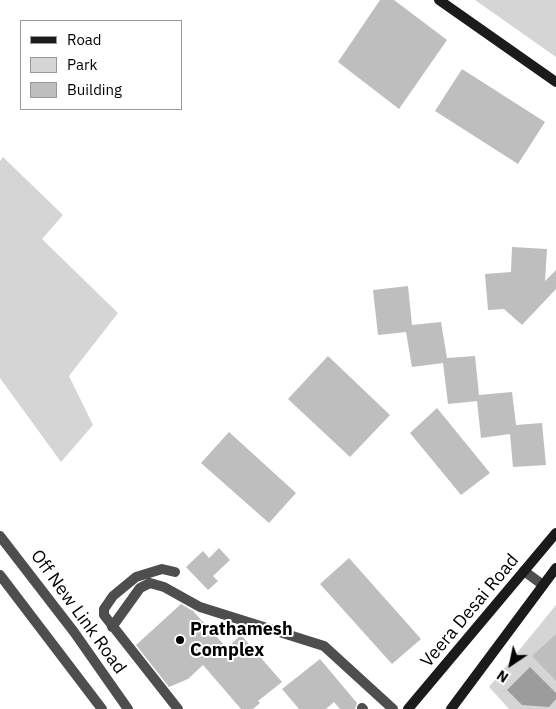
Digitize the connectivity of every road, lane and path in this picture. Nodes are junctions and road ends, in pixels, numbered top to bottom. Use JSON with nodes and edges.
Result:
{"nodes":[{"id":1,"x":439,"y":0,"type":"edge"},
{"id":2,"x":556,"y":82,"type":"edge"},
{"id":3,"x":556,"y":533,"type":"edge"},
{"id":4,"x":0,"y":536,"type":"edge"},
{"id":5,"x":556,"y":568,"type":"edge"},
{"id":6,"x":524,"y":571,"type":"junction"},
{"id":7,"x":175,"y":572,"type":"dead end"},
{"id":8,"x":0,"y":575,"type":"edge"},
{"id":9,"x":543,"y":585,"type":"junction"},
{"id":10,"x":112,"y":627,"type":"junction"},
{"id":11,"x":102,"y":709,"type":"edge"},
{"id":12,"x":128,"y":709,"type":"edge"},
{"id":13,"x":178,"y":709,"type":"edge"},
{"id":14,"x":393,"y":709,"type":"edge"},
{"id":15,"x":408,"y":709,"type":"edge"},
{"id":16,"x":451,"y":709,"type":"edge"}],
"edges":[{"from":1,"to":2,"type":"street"},
{"from":3,"to":6,"type":"street","name":"Veera Desai Road"},
{"from":4,"to":12,"type":"street","name":"Off New Link Road"},
{"from":5,"to":9,"type":"street"},
{"from":6,"to":9,"type":"street"},
{"from":6,"to":15,"type":"street","name":"Veera Desai Road"},
{"from":7,"to":10,"type":"street"},
{"from":8,"to":11,"type":"street"},
{"from":9,"to":16,"type":"street"},
{"from":10,"to":13,"type":"street"},
{"from":10,"to":14,"type":"street"}]}
